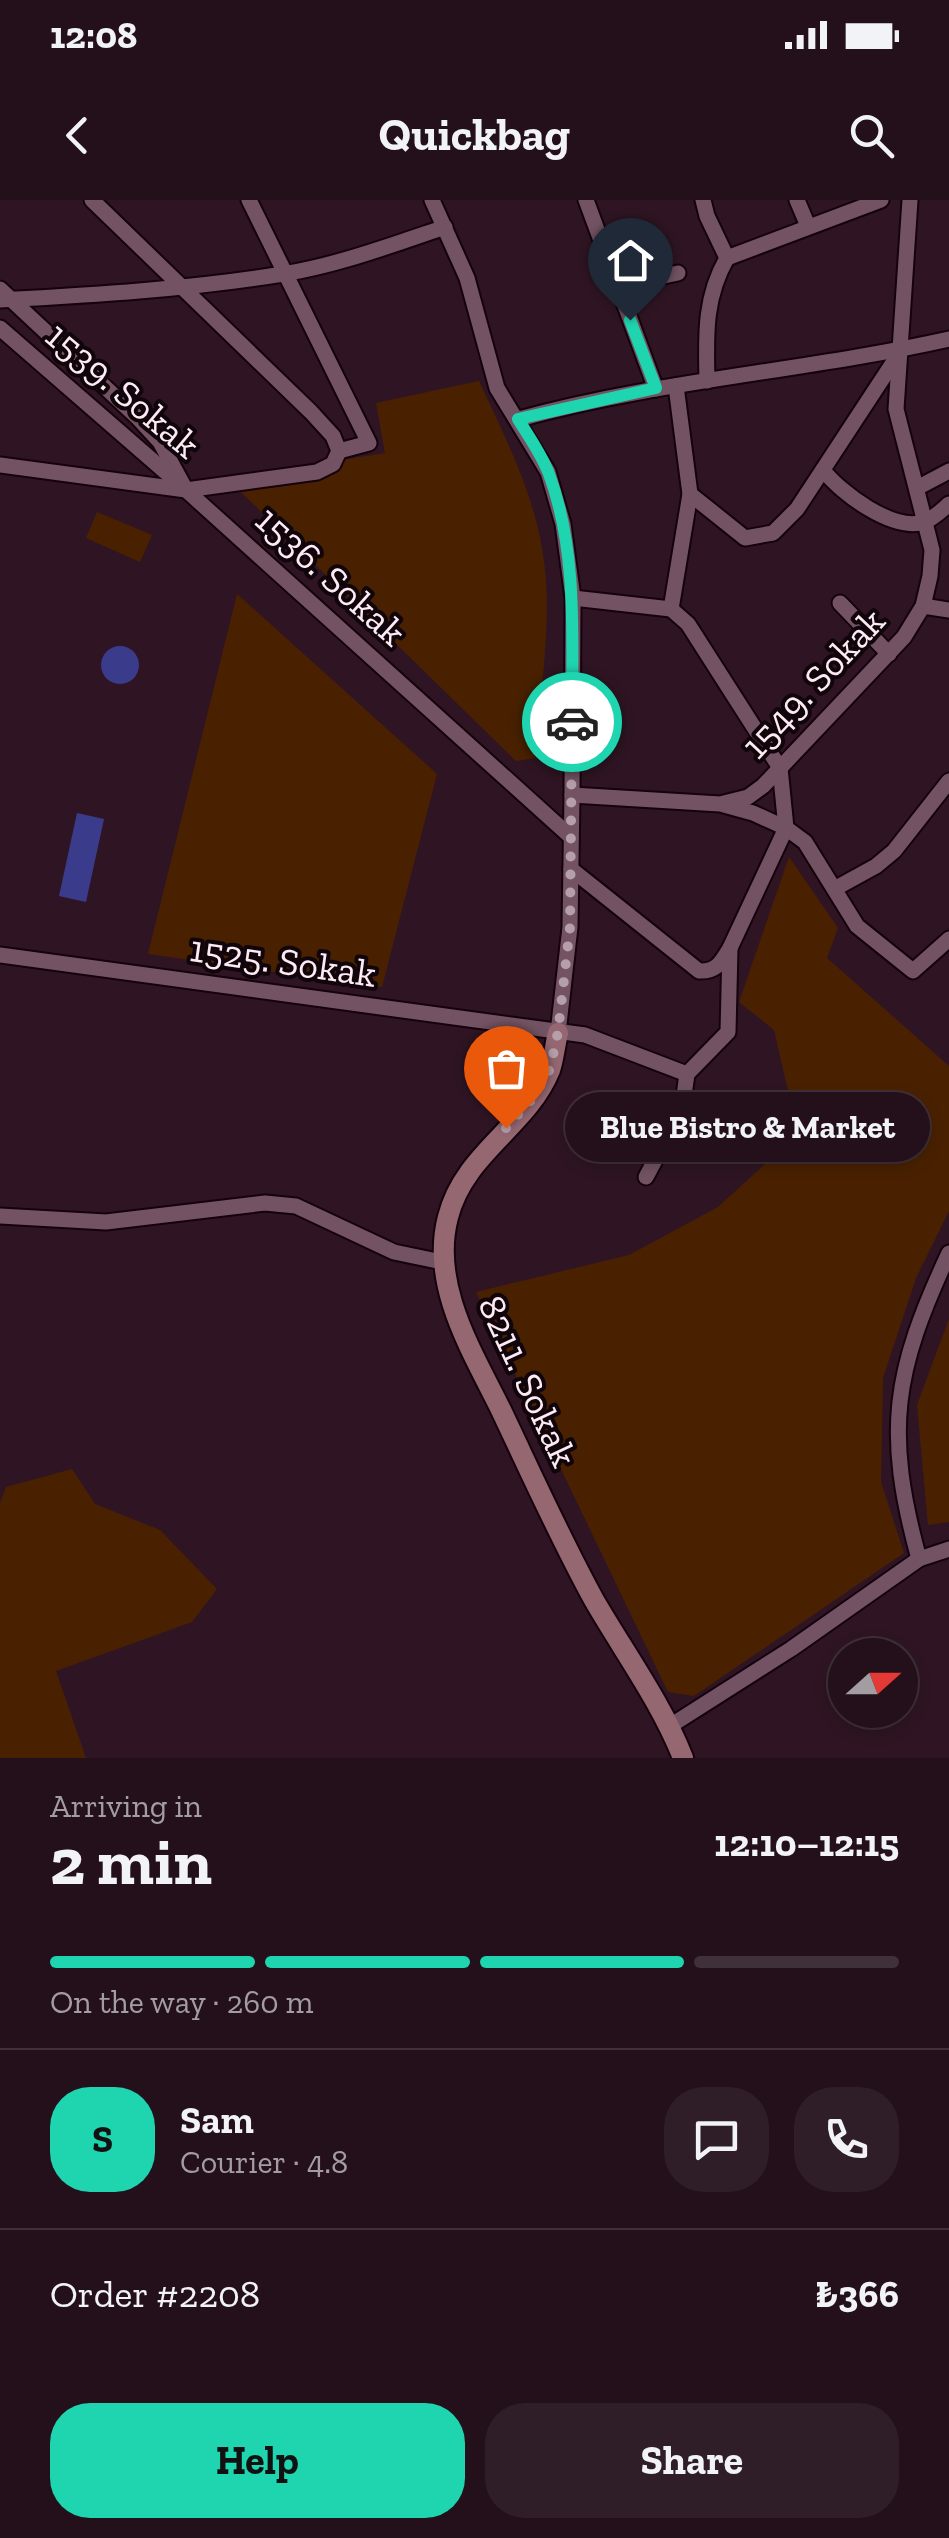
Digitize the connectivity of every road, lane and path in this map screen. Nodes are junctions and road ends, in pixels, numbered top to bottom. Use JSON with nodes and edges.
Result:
{"nodes":[{"id":1,"x":92,"y":200,"type":"edge"},
{"id":2,"x":249,"y":200,"type":"edge"},
{"id":3,"x":432,"y":200,"type":"edge"},
{"id":4,"x":586,"y":200,"type":"edge"},
{"id":5,"x":704,"y":200,"type":"edge"},
{"id":6,"x":797,"y":200,"type":"edge"},
{"id":7,"x":881,"y":200,"type":"edge"},
{"id":8,"x":910,"y":200,"type":"edge"},
{"id":9,"x":808,"y":226,"type":"junction"},
{"id":10,"x":445,"y":227,"type":"junction"},
{"id":11,"x":727,"y":258,"type":"junction"},
{"id":12,"x":678,"y":273,"type":"dead end"},
{"id":13,"x":286,"y":274,"type":"junction"},
{"id":14,"x":184,"y":286,"type":"junction"},
{"id":15,"x":618,"y":286,"type":"junction"},
{"id":16,"x":4,"y":296,"type":"edge"},
{"id":17,"x":0,"y":328,"type":"edge"},
{"id":18,"x":949,"y":340,"type":"edge"},
{"id":19,"x":902,"y":350,"type":"junction"},
{"id":20,"x":707,"y":381,"type":"junction"},
{"id":21,"x":676,"y":386,"type":"junction"},
{"id":22,"x":656,"y":388,"type":"junction"},
{"id":23,"x":518,"y":419,"type":"junction"},
{"id":24,"x":339,"y":451,"type":"junction"},
{"id":25,"x":0,"y":465,"type":"edge"},
{"id":26,"x":822,"y":470,"type":"junction"},
{"id":27,"x":949,"y":471,"type":"edge"},
{"id":28,"x":917,"y":488,"type":"junction"},
{"id":29,"x":186,"y":490,"type":"junction"},
{"id":30,"x":690,"y":494,"type":"junction"},
{"id":31,"x":949,"y":504,"type":"edge"},
{"id":32,"x":926,"y":522,"type":"junction"},
{"id":33,"x":572,"y":598,"type":"junction"},
{"id":34,"x":840,"y":603,"type":"dead end"},
{"id":35,"x":924,"y":606,"type":"junction"},
{"id":36,"x":671,"y":610,"type":"junction"},
{"id":37,"x":949,"y":610,"type":"edge"},
{"id":38,"x":888,"y":654,"type":"junction"},
{"id":39,"x":780,"y":768,"type":"junction"},
{"id":40,"x":949,"y":781,"type":"edge"},
{"id":41,"x":572,"y":795,"type":"junction"},
{"id":42,"x":934,"y":801,"type":"junction"},
{"id":43,"x":720,"y":804,"type":"junction"},
{"id":44,"x":949,"y":814,"type":"edge"},
{"id":45,"x":786,"y":828,"type":"junction"},
{"id":46,"x":571,"y":837,"type":"junction"},
{"id":47,"x":571,"y":869,"type":"junction"},
{"id":48,"x":836,"y":888,"type":"junction"},
{"id":49,"x":949,"y":939,"type":"edge"},
{"id":50,"x":730,"y":948,"type":"junction"},
{"id":51,"x":0,"y":955,"type":"edge"},
{"id":52,"x":558,"y":1032,"type":"junction"},
{"id":53,"x":687,"y":1074,"type":"junction"},
{"id":54,"x":646,"y":1178,"type":"dead end"},
{"id":55,"x":0,"y":1216,"type":"edge"},
{"id":56,"x":949,"y":1253,"type":"edge"},
{"id":57,"x":442,"y":1262,"type":"junction"},
{"id":58,"x":949,"y":1548,"type":"edge"},
{"id":59,"x":919,"y":1559,"type":"junction"},
{"id":60,"x":670,"y":1726,"type":"junction"},
{"id":61,"x":683,"y":1758,"type":"edge"}],
"edges":[{"from":1,"to":14,"type":"street"},
{"from":2,"to":13,"type":"street"},
{"from":3,"to":10,"type":"street"},
{"from":4,"to":15,"type":"street"},
{"from":5,"to":11,"type":"street"},
{"from":6,"to":9,"type":"street"},
{"from":7,"to":9,"type":"street"},
{"from":8,"to":19,"type":"street","name":"1549. Sokak"},
{"from":9,"to":11,"type":"street"},
{"from":10,"to":13,"type":"street"},
{"from":10,"to":23,"type":"street"},
{"from":11,"to":20,"type":"street"},
{"from":12,"to":15,"type":"street"},
{"from":13,"to":14,"type":"street"},
{"from":13,"to":24,"type":"street"},
{"from":14,"to":16,"type":"street"},
{"from":14,"to":24,"type":"street"},
{"from":15,"to":22,"type":"street"},
{"from":16,"to":29,"type":"street","name":"1539. Sokak"},
{"from":17,"to":29,"type":"street","name":"1539. Sokak"},
{"from":18,"to":19,"type":"street"},
{"from":19,"to":20,"type":"street"},
{"from":19,"to":26,"type":"street"},
{"from":19,"to":28,"type":"street","name":"1549. Sokak"},
{"from":20,"to":21,"type":"street"},
{"from":21,"to":22,"type":"street"},
{"from":21,"to":30,"type":"street"},
{"from":22,"to":23,"type":"street"},
{"from":23,"to":33,"type":"street"},
{"from":24,"to":29,"type":"street"},
{"from":25,"to":29,"type":"street"},
{"from":26,"to":30,"type":"street"},
{"from":26,"to":32,"type":"street"},
{"from":27,"to":28,"type":"street"},
{"from":28,"to":32,"type":"street","name":"1549. Sokak"},
{"from":29,"to":46,"type":"street","name":"1536. Sokak"},
{"from":30,"to":36,"type":"street"},
{"from":31,"to":32,"type":"street"},
{"from":32,"to":35,"type":"street","name":"1549. Sokak"},
{"from":33,"to":36,"type":"street"},
{"from":33,"to":41,"type":"street"},
{"from":34,"to":38,"type":"street"},
{"from":35,"to":37,"type":"street"},
{"from":35,"to":38,"type":"street","name":"1549. Sokak"},
{"from":36,"to":39,"type":"street"},
{"from":38,"to":39,"type":"street","name":"1549. Sokak"},
{"from":39,"to":43,"type":"street","name":"1549. Sokak"},
{"from":39,"to":45,"type":"street"},
{"from":40,"to":42,"type":"street"},
{"from":41,"to":43,"type":"street","name":"1549. Sokak"},
{"from":41,"to":46,"type":"street"},
{"from":42,"to":44,"type":"street"},
{"from":42,"to":48,"type":"street"},
{"from":43,"to":45,"type":"street"},
{"from":45,"to":48,"type":"street"},
{"from":45,"to":50,"type":"street"},
{"from":46,"to":47,"type":"street"},
{"from":47,"to":50,"type":"street"},
{"from":47,"to":52,"type":"street"},
{"from":48,"to":49,"type":"street"},
{"from":50,"to":53,"type":"street"},
{"from":51,"to":52,"type":"street","name":"1525. Sokak"},
{"from":52,"to":53,"type":"street","name":"1525. Sokak"},
{"from":52,"to":57,"type":"street","name":"8211. Sokak"},
{"from":53,"to":54,"type":"street"},
{"from":55,"to":57,"type":"street"},
{"from":56,"to":59,"type":"street"},
{"from":57,"to":60,"type":"street","name":"8211. Sokak"},
{"from":58,"to":59,"type":"street"},
{"from":59,"to":60,"type":"street"},
{"from":60,"to":61,"type":"street","name":"8211. Sokak"}]}
